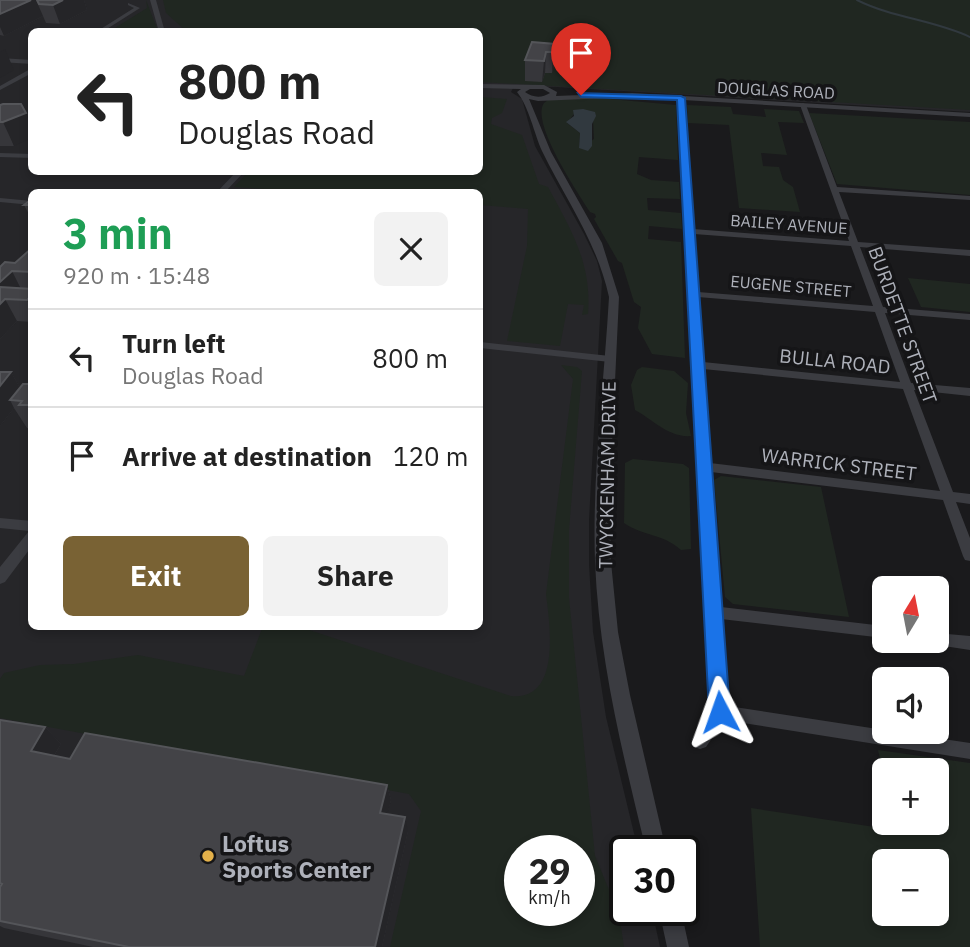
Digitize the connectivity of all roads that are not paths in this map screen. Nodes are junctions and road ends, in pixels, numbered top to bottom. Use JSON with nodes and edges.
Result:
{"nodes":[{"id":1,"x":153,"y":0,"type":"edge"},
{"id":2,"x":130,"y":4,"type":"dead end"},
{"id":3,"x":105,"y":28,"type":"edge"},
{"id":4,"x":162,"y":28,"type":"edge"},
{"id":5,"x":0,"y":60,"type":"edge"},
{"id":6,"x":28,"y":62,"type":"edge"},
{"id":7,"x":28,"y":72,"type":"edge"},
{"id":8,"x":483,"y":87,"type":"edge"},
{"id":9,"x":528,"y":87,"type":"junction"},
{"id":10,"x":0,"y":88,"type":"edge"},
{"id":11,"x":483,"y":88,"type":"edge"},
{"id":12,"x":523,"y":95,"type":"junction"},
{"id":13,"x":549,"y":95,"type":"junction"},
{"id":14,"x":681,"y":98,"type":"junction"},
{"id":15,"x":803,"y":105,"type":"junction"},
{"id":16,"x":533,"y":114,"type":"junction"},
{"id":17,"x":970,"y":116,"type":"edge"},
{"id":18,"x":0,"y":155,"type":"edge"},
{"id":19,"x":28,"y":156,"type":"edge"},
{"id":20,"x":237,"y":175,"type":"edge"},
{"id":21,"x":224,"y":189,"type":"edge"},
{"id":22,"x":834,"y":189,"type":"junction"},
{"id":23,"x":28,"y":197,"type":"edge"},
{"id":24,"x":0,"y":198,"type":"edge"},
{"id":25,"x":970,"y":198,"type":"edge"},
{"id":26,"x":28,"y":202,"type":"edge"},
{"id":27,"x":689,"y":231,"type":"junction"},
{"id":28,"x":854,"y":243,"type":"junction"},
{"id":29,"x":970,"y":253,"type":"edge"},
{"id":30,"x":693,"y":294,"type":"junction"},
{"id":31,"x":879,"y":309,"type":"junction"},
{"id":32,"x":970,"y":317,"type":"edge"},
{"id":33,"x":483,"y":345,"type":"edge"},
{"id":34,"x":610,"y":359,"type":"junction"},
{"id":35,"x":697,"y":365,"type":"junction"},
{"id":36,"x":905,"y":385,"type":"junction"},
{"id":37,"x":970,"y":391,"type":"edge"},
{"id":38,"x":704,"y":467,"type":"junction"},
{"id":39,"x":948,"y":496,"type":"junction"},
{"id":40,"x":970,"y":499,"type":"edge"},
{"id":41,"x":0,"y":523,"type":"edge"},
{"id":42,"x":28,"y":526,"type":"edge"},
{"id":43,"x":28,"y":540,"type":"edge"},
{"id":44,"x":970,"y":556,"type":"edge"},
{"id":45,"x":0,"y":578,"type":"edge"},
{"id":46,"x":713,"y":612,"type":"junction"},
{"id":47,"x":872,"y":631,"type":"edge"},
{"id":48,"x":949,"y":641,"type":"edge"},
{"id":49,"x":970,"y":643,"type":"edge"},
{"id":50,"x":720,"y":712,"type":"junction"},
{"id":51,"x":700,"y":741,"type":"dead end"},
{"id":52,"x":970,"y":751,"type":"edge"},
{"id":53,"x":652,"y":835,"type":"edge"},
{"id":54,"x":673,"y":926,"type":"edge"},
{"id":55,"x":678,"y":947,"type":"edge"}],
"edges":[{"from":1,"to":4,"type":"street"},
{"from":2,"to":3,"type":"street"},
{"from":5,"to":6,"type":"street"},
{"from":7,"to":10,"type":"street"},
{"from":8,"to":9,"type":"street"},
{"from":9,"to":12,"type":"street"},
{"from":9,"to":13,"type":"street"},
{"from":11,"to":12,"type":"street"},
{"from":12,"to":13,"type":"street"},
{"from":12,"to":16,"type":"street","name":"TWYCKENHAM DRIVE"},
{"from":13,"to":14,"type":"street","name":"DOUGLAS ROAD"},
{"from":13,"to":16,"type":"street"},
{"from":14,"to":15,"type":"street","name":"DOUGLAS ROAD"},
{"from":14,"to":27,"type":"street"},
{"from":15,"to":17,"type":"street","name":"DOUGLAS ROAD"},
{"from":15,"to":22,"type":"street","name":"BURDETTE STREET"},
{"from":16,"to":34,"type":"street","name":"TWYCKENHAM DRIVE"},
{"from":18,"to":19,"type":"street"},
{"from":20,"to":21,"type":"street"},
{"from":22,"to":25,"type":"street"},
{"from":22,"to":28,"type":"street","name":"BURDETTE STREET"},
{"from":23,"to":24,"type":"street"},
{"from":24,"to":26,"type":"street"},
{"from":27,"to":28,"type":"street","name":"BAILEY AVENUE"},
{"from":27,"to":30,"type":"street"},
{"from":28,"to":29,"type":"street","name":"BAILEY AVENUE"},
{"from":28,"to":31,"type":"street","name":"BURDETTE STREET"},
{"from":30,"to":31,"type":"street","name":"EUGENE STREET"},
{"from":30,"to":35,"type":"street"},
{"from":31,"to":32,"type":"street","name":"EUGENE STREET"},
{"from":31,"to":36,"type":"street","name":"BURDETTE STREET"},
{"from":33,"to":34,"type":"street"},
{"from":34,"to":53,"type":"street","name":"TWYCKENHAM DRIVE"},
{"from":35,"to":36,"type":"street","name":"BULLA ROAD"},
{"from":35,"to":38,"type":"street"},
{"from":36,"to":37,"type":"street","name":"BULLA ROAD"},
{"from":36,"to":39,"type":"street","name":"BURDETTE STREET"},
{"from":38,"to":39,"type":"street","name":"WARRICK STREET"},
{"from":38,"to":46,"type":"street"},
{"from":39,"to":40,"type":"street","name":"WARRICK STREET"},
{"from":39,"to":44,"type":"street","name":"BURDETTE STREET"},
{"from":41,"to":42,"type":"street"},
{"from":43,"to":45,"type":"street"},
{"from":46,"to":47,"type":"street"},
{"from":46,"to":50,"type":"street"},
{"from":48,"to":49,"type":"street"},
{"from":50,"to":51,"type":"street"},
{"from":50,"to":52,"type":"street"},
{"from":54,"to":55,"type":"street"}]}
